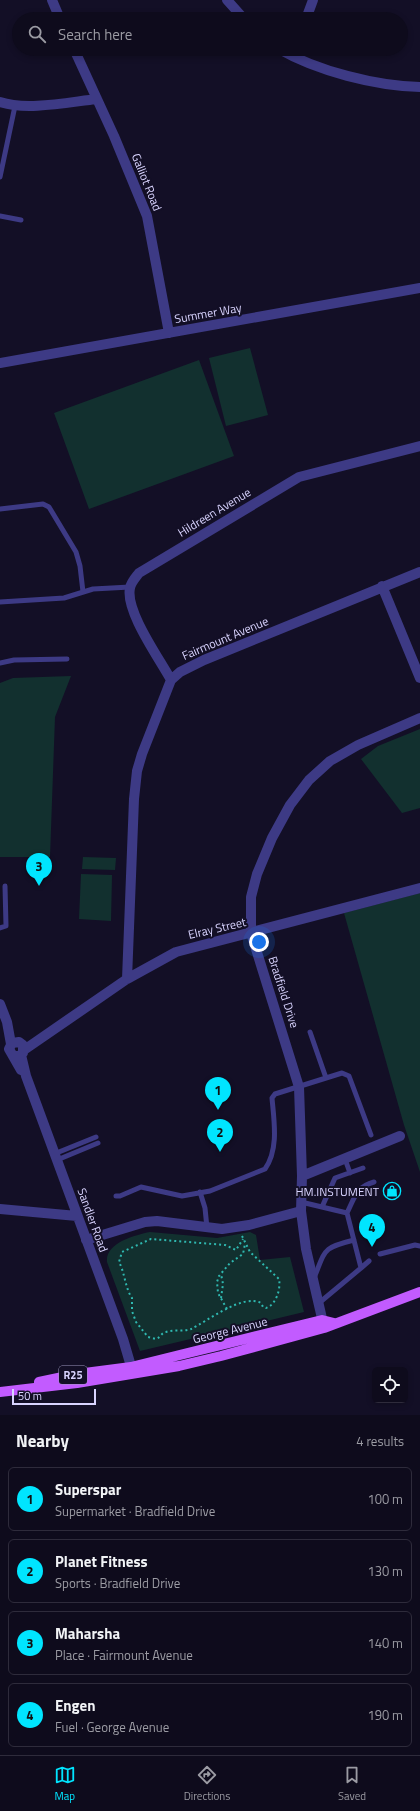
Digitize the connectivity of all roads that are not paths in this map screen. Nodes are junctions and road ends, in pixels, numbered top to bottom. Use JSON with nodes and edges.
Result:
{"nodes":[{"id":1,"x":52,"y":0,"type":"edge"},
{"id":2,"x":227,"y":0,"type":"edge"},
{"id":3,"x":313,"y":0,"type":"edge"},
{"id":4,"x":57,"y":12,"type":"edge"},
{"id":5,"x":238,"y":12,"type":"edge"},
{"id":6,"x":309,"y":12,"type":"edge"},
{"id":7,"x":77,"y":56,"type":"edge"},
{"id":8,"x":301,"y":56,"type":"edge"},
{"id":9,"x":420,"y":87,"type":"edge"},
{"id":10,"x":97,"y":99,"type":"junction"},
{"id":11,"x":0,"y":102,"type":"edge"},
{"id":12,"x":15,"y":106,"type":"junction"},
{"id":13,"x":0,"y":177,"type":"edge"},
{"id":14,"x":0,"y":216,"type":"edge"},
{"id":15,"x":21,"y":220,"type":"dead end"},
{"id":16,"x":420,"y":288,"type":"edge"},
{"id":17,"x":169,"y":333,"type":"junction"},
{"id":18,"x":0,"y":363,"type":"edge"},
{"id":19,"x":420,"y":446,"type":"edge"},
{"id":20,"x":0,"y":509,"type":"edge"},
{"id":21,"x":420,"y":572,"type":"edge"},
{"id":22,"x":382,"y":586,"type":"junction"},
{"id":23,"x":130,"y":587,"type":"junction"},
{"id":24,"x":83,"y":592,"type":"junction"},
{"id":25,"x":0,"y":602,"type":"edge"},
{"id":26,"x":67,"y":659,"type":"dead end"},
{"id":27,"x":0,"y":663,"type":"edge"},
{"id":28,"x":420,"y":678,"type":"edge"},
{"id":29,"x":171,"y":680,"type":"junction"},
{"id":30,"x":420,"y":718,"type":"edge"},
{"id":31,"x":5,"y":886,"type":"dead end"},
{"id":32,"x":420,"y":888,"type":"edge"},
{"id":33,"x":0,"y":928,"type":"edge"},
{"id":34,"x":251,"y":933,"type":"junction"},
{"id":35,"x":127,"y":979,"type":"junction"},
{"id":36,"x":0,"y":1004,"type":"edge"},
{"id":37,"x":310,"y":1032,"type":"dead end"},
{"id":38,"x":13,"y":1049,"type":"edge"},
{"id":39,"x":326,"y":1078,"type":"junction"},
{"id":40,"x":299,"y":1087,"type":"junction"},
{"id":41,"x":370,"y":1135,"type":"dead end"},
{"id":42,"x":400,"y":1136,"type":"dead end"},
{"id":43,"x":97,"y":1140,"type":"dead end"},
{"id":44,"x":56,"y":1157,"type":"junction"},
{"id":45,"x":345,"y":1158,"type":"junction"},
{"id":46,"x":363,"y":1168,"type":"dead end"},
{"id":47,"x":350,"y":1173,"type":"junction"},
{"id":48,"x":302,"y":1176,"type":"junction"},
{"id":49,"x":374,"y":1182,"type":"dead end"},
{"id":50,"x":200,"y":1192,"type":"junction"},
{"id":51,"x":116,"y":1196,"type":"dead end"},
{"id":52,"x":301,"y":1206,"type":"junction"},
{"id":53,"x":322,"y":1207,"type":"junction"},
{"id":54,"x":0,"y":1209,"type":"edge"},
{"id":55,"x":347,"y":1213,"type":"junction"},
{"id":56,"x":77,"y":1216,"type":"junction"},
{"id":57,"x":207,"y":1228,"type":"junction"},
{"id":58,"x":86,"y":1240,"type":"junction"},
{"id":59,"x":354,"y":1240,"type":"junction"},
{"id":60,"x":420,"y":1246,"type":"edge"},
{"id":61,"x":380,"y":1254,"type":"dead end"},
{"id":62,"x":369,"y":1261,"type":"dead end"},
{"id":63,"x":361,"y":1268,"type":"junction"},
{"id":64,"x":313,"y":1279,"type":"junction"},
{"id":65,"x":420,"y":1292,"type":"edge"},
{"id":66,"x":319,"y":1304,"type":"junction"},
{"id":67,"x":323,"y":1324,"type":"junction"},
{"id":68,"x":132,"y":1370,"type":"junction"},
{"id":69,"x":0,"y":1392,"type":"edge"}],
"edges":[{"from":1,"to":4,"type":"street"},
{"from":2,"to":5,"type":"street"},
{"from":3,"to":6,"type":"street"},
{"from":7,"to":10,"type":"street","name":"Galliot Road"},
{"from":8,"to":9,"type":"street"},
{"from":10,"to":12,"type":"street"},
{"from":10,"to":17,"type":"street","name":"Galliot Road"},
{"from":11,"to":12,"type":"street"},
{"from":12,"to":13,"type":"lane"},
{"from":14,"to":15,"type":"lane"},
{"from":16,"to":17,"type":"street","name":"Summer Way"},
{"from":17,"to":18,"type":"street","name":"Summer Way"},
{"from":19,"to":23,"type":"street","name":"Hildreen Avenue"},
{"from":20,"to":24,"type":"lane"},
{"from":21,"to":22,"type":"street","name":"Fairmount Avenue"},
{"from":22,"to":28,"type":"street"},
{"from":22,"to":29,"type":"street","name":"Fairmount Avenue"},
{"from":23,"to":24,"type":"lane"},
{"from":23,"to":29,"type":"street"},
{"from":24,"to":25,"type":"lane"},
{"from":26,"to":27,"type":"lane"},
{"from":29,"to":35,"type":"street"},
{"from":30,"to":34,"type":"street","name":"Bradfield Drive"},
{"from":31,"to":33,"type":"lane"},
{"from":32,"to":34,"type":"street","name":"Elray Street"},
{"from":34,"to":35,"type":"street","name":"Elray Street"},
{"from":34,"to":40,"type":"street","name":"Bradfield Drive"},
{"from":35,"to":38,"type":"street","name":"Elray Street"},
{"from":36,"to":38,"type":"street","name":"Sandler Road"},
{"from":37,"to":39,"type":"lane"},
{"from":38,"to":44,"type":"street","name":"Sandler Road"},
{"from":39,"to":40,"type":"lane"},
{"from":39,"to":41,"type":"lane"},
{"from":40,"to":48,"type":"street","name":"Bradfield Drive"},
{"from":40,"to":50,"type":"lane"},
{"from":42,"to":45,"type":"street"},
{"from":43,"to":44,"type":"lane"},
{"from":44,"to":56,"type":"street","name":"Sandler Road"},
{"from":45,"to":47,"type":"lane"},
{"from":45,"to":48,"type":"street"},
{"from":46,"to":47,"type":"lane"},
{"from":47,"to":53,"type":"lane"},
{"from":48,"to":52,"type":"street","name":"Bradfield Drive"},
{"from":49,"to":55,"type":"lane"},
{"from":50,"to":51,"type":"lane"},
{"from":50,"to":57,"type":"lane"},
{"from":52,"to":53,"type":"lane"},
{"from":52,"to":57,"type":"street"},
{"from":52,"to":64,"type":"street","name":"Bradfield Drive"},
{"from":53,"to":55,"type":"lane"},
{"from":54,"to":56,"type":"street"},
{"from":55,"to":59,"type":"lane"},
{"from":56,"to":58,"type":"street","name":"Sandler Road"},
{"from":57,"to":58,"type":"street"},
{"from":58,"to":68,"type":"street","name":"Sandler Road"},
{"from":59,"to":63,"type":"lane"},
{"from":59,"to":64,"type":"lane"},
{"from":60,"to":61,"type":"lane"},
{"from":62,"to":63,"type":"lane"},
{"from":63,"to":66,"type":"lane"},
{"from":64,"to":66,"type":"street","name":"Bradfield Drive"},
{"from":65,"to":67,"type":"main road","name":"George Avenue","number":"R25"},
{"from":66,"to":67,"type":"street","name":"Bradfield Drive"},
{"from":67,"to":68,"type":"main road","name":"George Avenue","number":"R25"},
{"from":68,"to":69,"type":"main road","number":"R25"}]}
